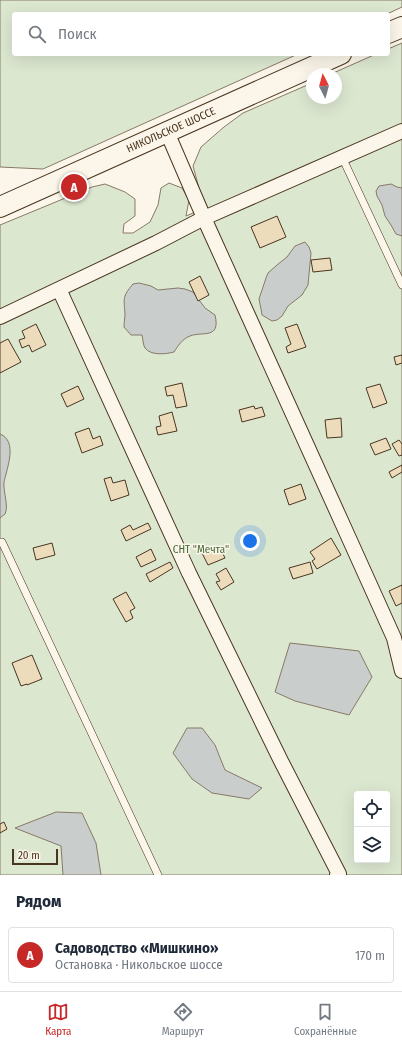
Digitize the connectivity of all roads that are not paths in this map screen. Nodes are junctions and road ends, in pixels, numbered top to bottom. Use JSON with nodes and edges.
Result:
{"nodes":[{"id":1,"x":402,"y":27,"type":"edge"},
{"id":2,"x":390,"y":32,"type":"edge"},
{"id":3,"x":337,"y":56,"type":"edge"},
{"id":4,"x":402,"y":131,"type":"edge"},
{"id":5,"x":168,"y":132,"type":"junction"},
{"id":6,"x":342,"y":158,"type":"junction"},
{"id":7,"x":0,"y":207,"type":"edge"},
{"id":8,"x":204,"y":218,"type":"junction"},
{"id":9,"x":402,"y":285,"type":"edge"},
{"id":10,"x":59,"y":289,"type":"junction"},
{"id":11,"x":0,"y":316,"type":"edge"},
{"id":12,"x":0,"y":542,"type":"edge"},
{"id":13,"x":402,"y":671,"type":"edge"},
{"id":14,"x":158,"y":875,"type":"edge"},
{"id":15,"x":339,"y":875,"type":"edge"}],
"edges":[{"from":1,"to":2,"type":"main road"},
{"from":3,"to":5,"type":"main road","name":"НИКОЛЬСКОЕ ШОССЕ"},
{"from":4,"to":6,"type":"street"},
{"from":5,"to":7,"type":"main road","name":"НИКОЛЬСКОЕ ШОССЕ"},
{"from":5,"to":8,"type":"street"},
{"from":6,"to":8,"type":"street"},
{"from":6,"to":9,"type":"lane"},
{"from":8,"to":10,"type":"street"},
{"from":8,"to":13,"type":"street"},
{"from":10,"to":11,"type":"street"},
{"from":10,"to":15,"type":"street"},
{"from":12,"to":14,"type":"lane"}]}
